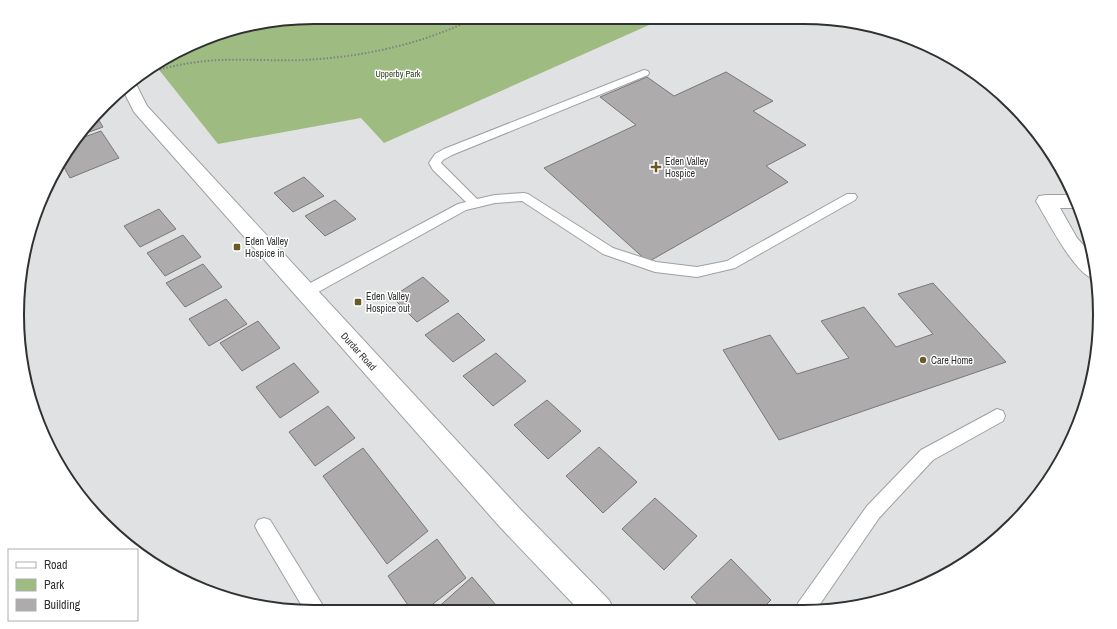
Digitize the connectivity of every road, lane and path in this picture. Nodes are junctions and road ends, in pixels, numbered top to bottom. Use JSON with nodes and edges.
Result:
{"nodes":[{"id":1,"x":465,"y":24,"type":"edge"},
{"id":2,"x":644,"y":73,"type":"dead end"},
{"id":3,"x":151,"y":75,"type":"edge"},
{"id":4,"x":136,"y":86,"type":"edge"},
{"id":5,"x":851,"y":197,"type":"dead end"},
{"id":6,"x":1070,"y":202,"type":"edge"},
{"id":7,"x":475,"y":204,"type":"junction"},
{"id":8,"x":1088,"y":264,"type":"edge"},
{"id":9,"x":306,"y":292,"type":"junction"},
{"id":10,"x":997,"y":416,"type":"dead end"},
{"id":11,"x":264,"y":526,"type":"dead end"},
{"id":12,"x":311,"y":605,"type":"edge"},
{"id":13,"x":594,"y":605,"type":"edge"},
{"id":14,"x":809,"y":605,"type":"edge"}],
"edges":[{"from":1,"to":3,"type":"path"},
{"from":2,"to":7,"type":"lane"},
{"from":4,"to":9,"type":"street","name":"Durdar Road"},
{"from":5,"to":7,"type":"lane"},
{"from":6,"to":8,"type":"street"},
{"from":7,"to":9,"type":"lane"},
{"from":9,"to":13,"type":"street","name":"Durdar Road"},
{"from":10,"to":14,"type":"lane"},
{"from":11,"to":12,"type":"lane"}]}
